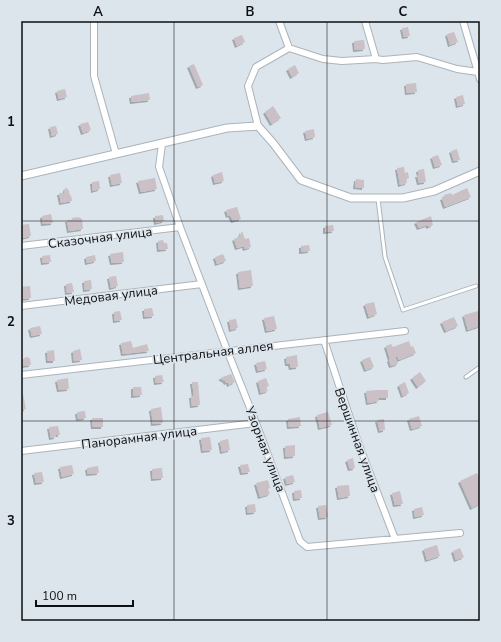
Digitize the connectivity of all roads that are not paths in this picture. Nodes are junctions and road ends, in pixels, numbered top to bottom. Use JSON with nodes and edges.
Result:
{"nodes":[{"id":1,"x":94,"y":21,"type":"edge"},
{"id":2,"x":279,"y":21,"type":"edge"},
{"id":3,"x":365,"y":21,"type":"edge"},
{"id":4,"x":463,"y":21,"type":"edge"},
{"id":5,"x":288,"y":48,"type":"junction"},
{"id":6,"x":376,"y":59,"type":"junction"},
{"id":7,"x":478,"y":72,"type":"junction"},
{"id":8,"x":480,"y":79,"type":"edge"},
{"id":9,"x":258,"y":126,"type":"junction"},
{"id":10,"x":162,"y":144,"type":"junction"},
{"id":11,"x":116,"y":154,"type":"junction"},
{"id":12,"x":480,"y":171,"type":"edge"},
{"id":13,"x":21,"y":176,"type":"edge"},
{"id":14,"x":378,"y":198,"type":"junction"},
{"id":15,"x":180,"y":227,"type":"junction"},
{"id":16,"x":21,"y":246,"type":"edge"},
{"id":17,"x":202,"y":284,"type":"junction"},
{"id":18,"x":476,"y":286,"type":"dead end"},
{"id":19,"x":21,"y":306,"type":"edge"},
{"id":20,"x":405,"y":331,"type":"dead end"},
{"id":21,"x":324,"y":340,"type":"junction"},
{"id":22,"x":227,"y":350,"type":"junction"},
{"id":23,"x":480,"y":367,"type":"edge"},
{"id":24,"x":21,"y":375,"type":"edge"},
{"id":25,"x":466,"y":377,"type":"dead end"},
{"id":26,"x":256,"y":422,"type":"junction"},
{"id":27,"x":21,"y":451,"type":"edge"},
{"id":28,"x":460,"y":533,"type":"dead end"},
{"id":29,"x":395,"y":539,"type":"junction"}],
"edges":[{"from":1,"to":11,"type":"street"},
{"from":2,"to":5,"type":"street"},
{"from":3,"to":6,"type":"street"},
{"from":4,"to":7,"type":"street"},
{"from":5,"to":6,"type":"street"},
{"from":5,"to":9,"type":"street"},
{"from":6,"to":7,"type":"street"},
{"from":7,"to":8,"type":"street"},
{"from":9,"to":10,"type":"street"},
{"from":9,"to":14,"type":"street"},
{"from":10,"to":11,"type":"street"},
{"from":10,"to":15,"type":"street","name":"Узорная улица"},
{"from":11,"to":13,"type":"street"},
{"from":12,"to":14,"type":"street"},
{"from":14,"to":18,"type":"lane"},
{"from":15,"to":16,"type":"street","name":"Сказочная улица"},
{"from":15,"to":17,"type":"street","name":"Узорная улица"},
{"from":17,"to":19,"type":"street","name":"Медовая улица"},
{"from":17,"to":22,"type":"street","name":"Узорная улица"},
{"from":20,"to":21,"type":"street","name":"Центральная аллея"},
{"from":21,"to":22,"type":"street","name":"Центральная аллея"},
{"from":21,"to":29,"type":"street","name":"Вершинная улица"},
{"from":22,"to":24,"type":"street","name":"Центральная аллея"},
{"from":22,"to":26,"type":"street","name":"Узорная улица"},
{"from":23,"to":25,"type":"lane"},
{"from":26,"to":27,"type":"street","name":"Панорамная улица"},
{"from":26,"to":29,"type":"street","name":"Узорная улица"},
{"from":28,"to":29,"type":"street"}]}
